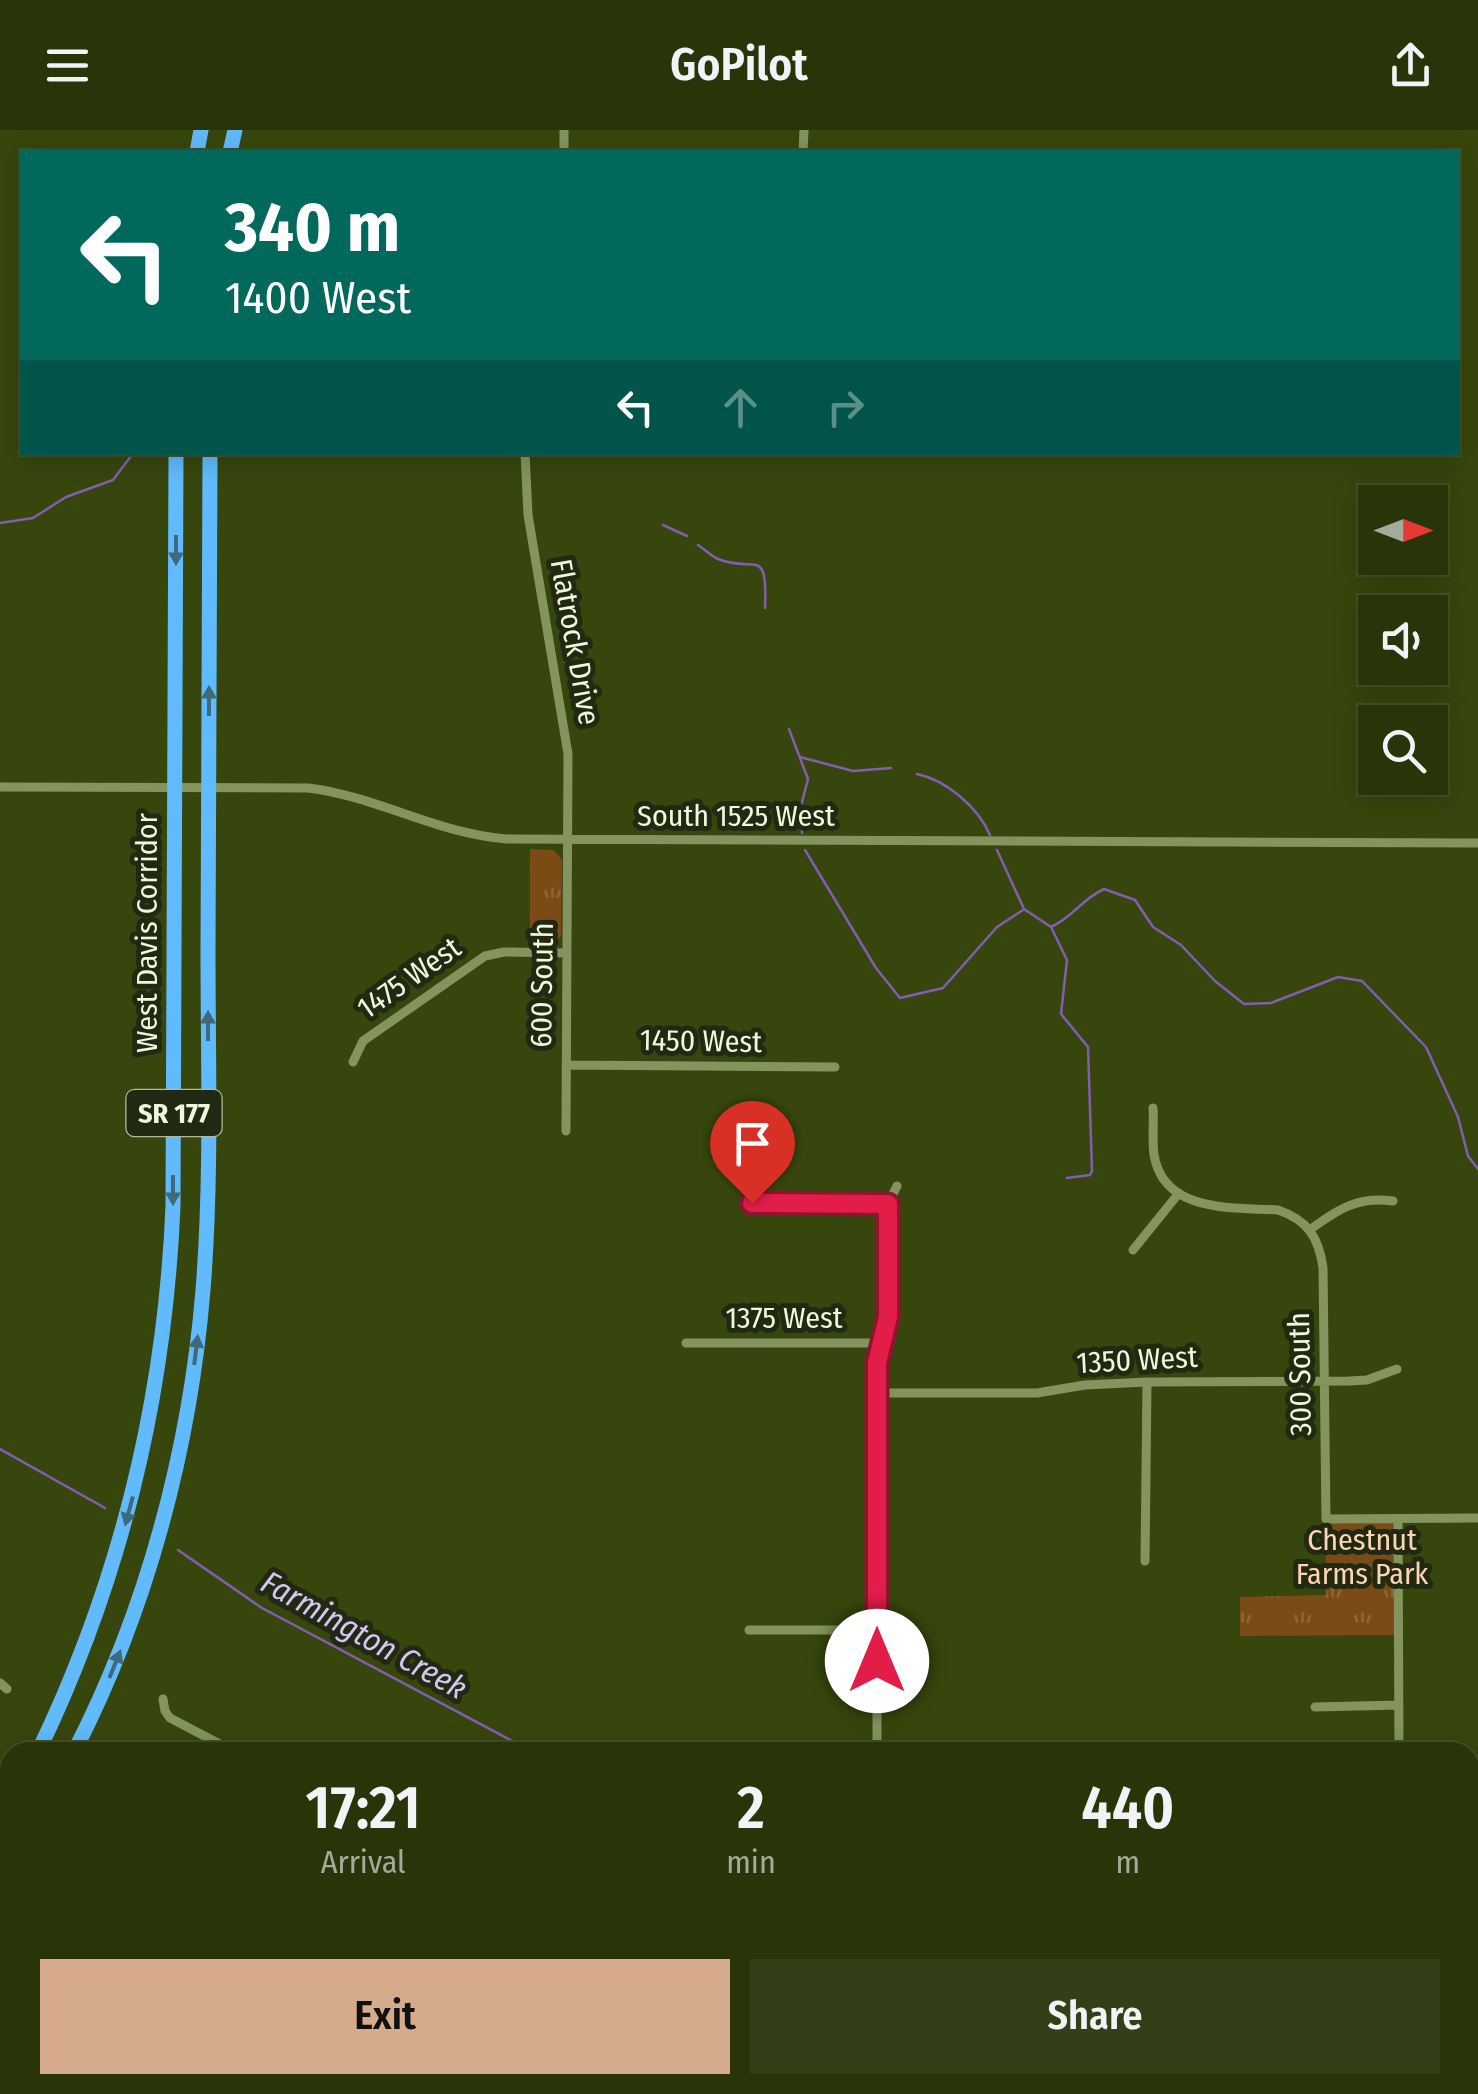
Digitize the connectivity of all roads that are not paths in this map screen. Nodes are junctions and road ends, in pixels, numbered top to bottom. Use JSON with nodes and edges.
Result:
{"nodes":[{"id":1,"x":176,"y":455,"type":"edge"},
{"id":2,"x":210,"y":455,"type":"edge"},
{"id":3,"x":525,"y":455,"type":"edge"},
{"id":4,"x":0,"y":788,"type":"edge"},
{"id":5,"x":568,"y":840,"type":"junction"},
{"id":6,"x":1478,"y":843,"type":"edge"},
{"id":7,"x":568,"y":953,"type":"junction"},
{"id":8,"x":354,"y":1062,"type":"dead end"},
{"id":9,"x":566,"y":1064,"type":"junction"},
{"id":10,"x":835,"y":1067,"type":"dead end"},
{"id":11,"x":1153,"y":1108,"type":"dead end"},
{"id":12,"x":566,"y":1131,"type":"dead end"},
{"id":13,"x":897,"y":1186,"type":"dead end"},
{"id":14,"x":1180,"y":1193,"type":"junction"},
{"id":15,"x":1393,"y":1201,"type":"dead end"},
{"id":16,"x":752,"y":1203,"type":"dead end"},
{"id":17,"x":888,"y":1204,"type":"junction"},
{"id":18,"x":1311,"y":1230,"type":"junction"},
{"id":19,"x":1133,"y":1250,"type":"dead end"},
{"id":20,"x":686,"y":1342,"type":"dead end"},
{"id":21,"x":882,"y":1343,"type":"junction"},
{"id":22,"x":1397,"y":1369,"type":"dead end"},
{"id":23,"x":1324,"y":1381,"type":"junction"},
{"id":24,"x":1147,"y":1382,"type":"junction"},
{"id":25,"x":877,"y":1392,"type":"junction"},
{"id":26,"x":1478,"y":1518,"type":"edge"},
{"id":27,"x":1398,"y":1519,"type":"junction"},
{"id":28,"x":1146,"y":1561,"type":"dead end"},
{"id":29,"x":748,"y":1630,"type":"dead end"},
{"id":30,"x":877,"y":1630,"type":"junction"},
{"id":31,"x":163,"y":1699,"type":"dead end"},
{"id":32,"x":1399,"y":1705,"type":"junction"},
{"id":33,"x":1315,"y":1707,"type":"dead end"},
{"id":34,"x":42,"y":1742,"type":"edge"},
{"id":35,"x":78,"y":1742,"type":"edge"},
{"id":36,"x":216,"y":1742,"type":"edge"},
{"id":37,"x":877,"y":1742,"type":"edge"},
{"id":38,"x":1399,"y":1742,"type":"edge"}],
"edges":[{"from":1,"to":34,"type":"highway","name":"West Davis Corridor","number":"SR 177","one_way":true},
{"from":35,"to":2,"type":"highway","name":"West Davis Corridor","number":"SR 177","one_way":true},
{"from":3,"to":5,"type":"street","name":"Flatrock Drive"},
{"from":4,"to":5,"type":"street","name":"South 1525 West"},
{"from":5,"to":6,"type":"street","name":"South 1525 West"},
{"from":5,"to":7,"type":"street","name":"600 South"},
{"from":7,"to":8,"type":"street","name":"1475 West"},
{"from":7,"to":9,"type":"street","name":"600 South"},
{"from":9,"to":10,"type":"street","name":"1450 West"},
{"from":9,"to":12,"type":"street","name":"600 South"},
{"from":11,"to":14,"type":"street"},
{"from":13,"to":17,"type":"street"},
{"from":14,"to":18,"type":"street"},
{"from":14,"to":19,"type":"street"},
{"from":15,"to":18,"type":"street"},
{"from":16,"to":17,"type":"street"},
{"from":17,"to":21,"type":"street"},
{"from":18,"to":23,"type":"street","name":"300 South"},
{"from":20,"to":21,"type":"street","name":"1375 West"},
{"from":21,"to":25,"type":"street"},
{"from":22,"to":23,"type":"street","name":"1350 West"},
{"from":23,"to":24,"type":"street","name":"1350 West"},
{"from":23,"to":27,"type":"street","name":"300 South"},
{"from":24,"to":25,"type":"street","name":"1350 West"},
{"from":24,"to":28,"type":"street"},
{"from":25,"to":30,"type":"street"},
{"from":26,"to":27,"type":"street"},
{"from":27,"to":32,"type":"street"},
{"from":29,"to":30,"type":"street"},
{"from":30,"to":37,"type":"street"},
{"from":31,"to":36,"type":"street"},
{"from":32,"to":33,"type":"street"},
{"from":32,"to":38,"type":"street"}]}
